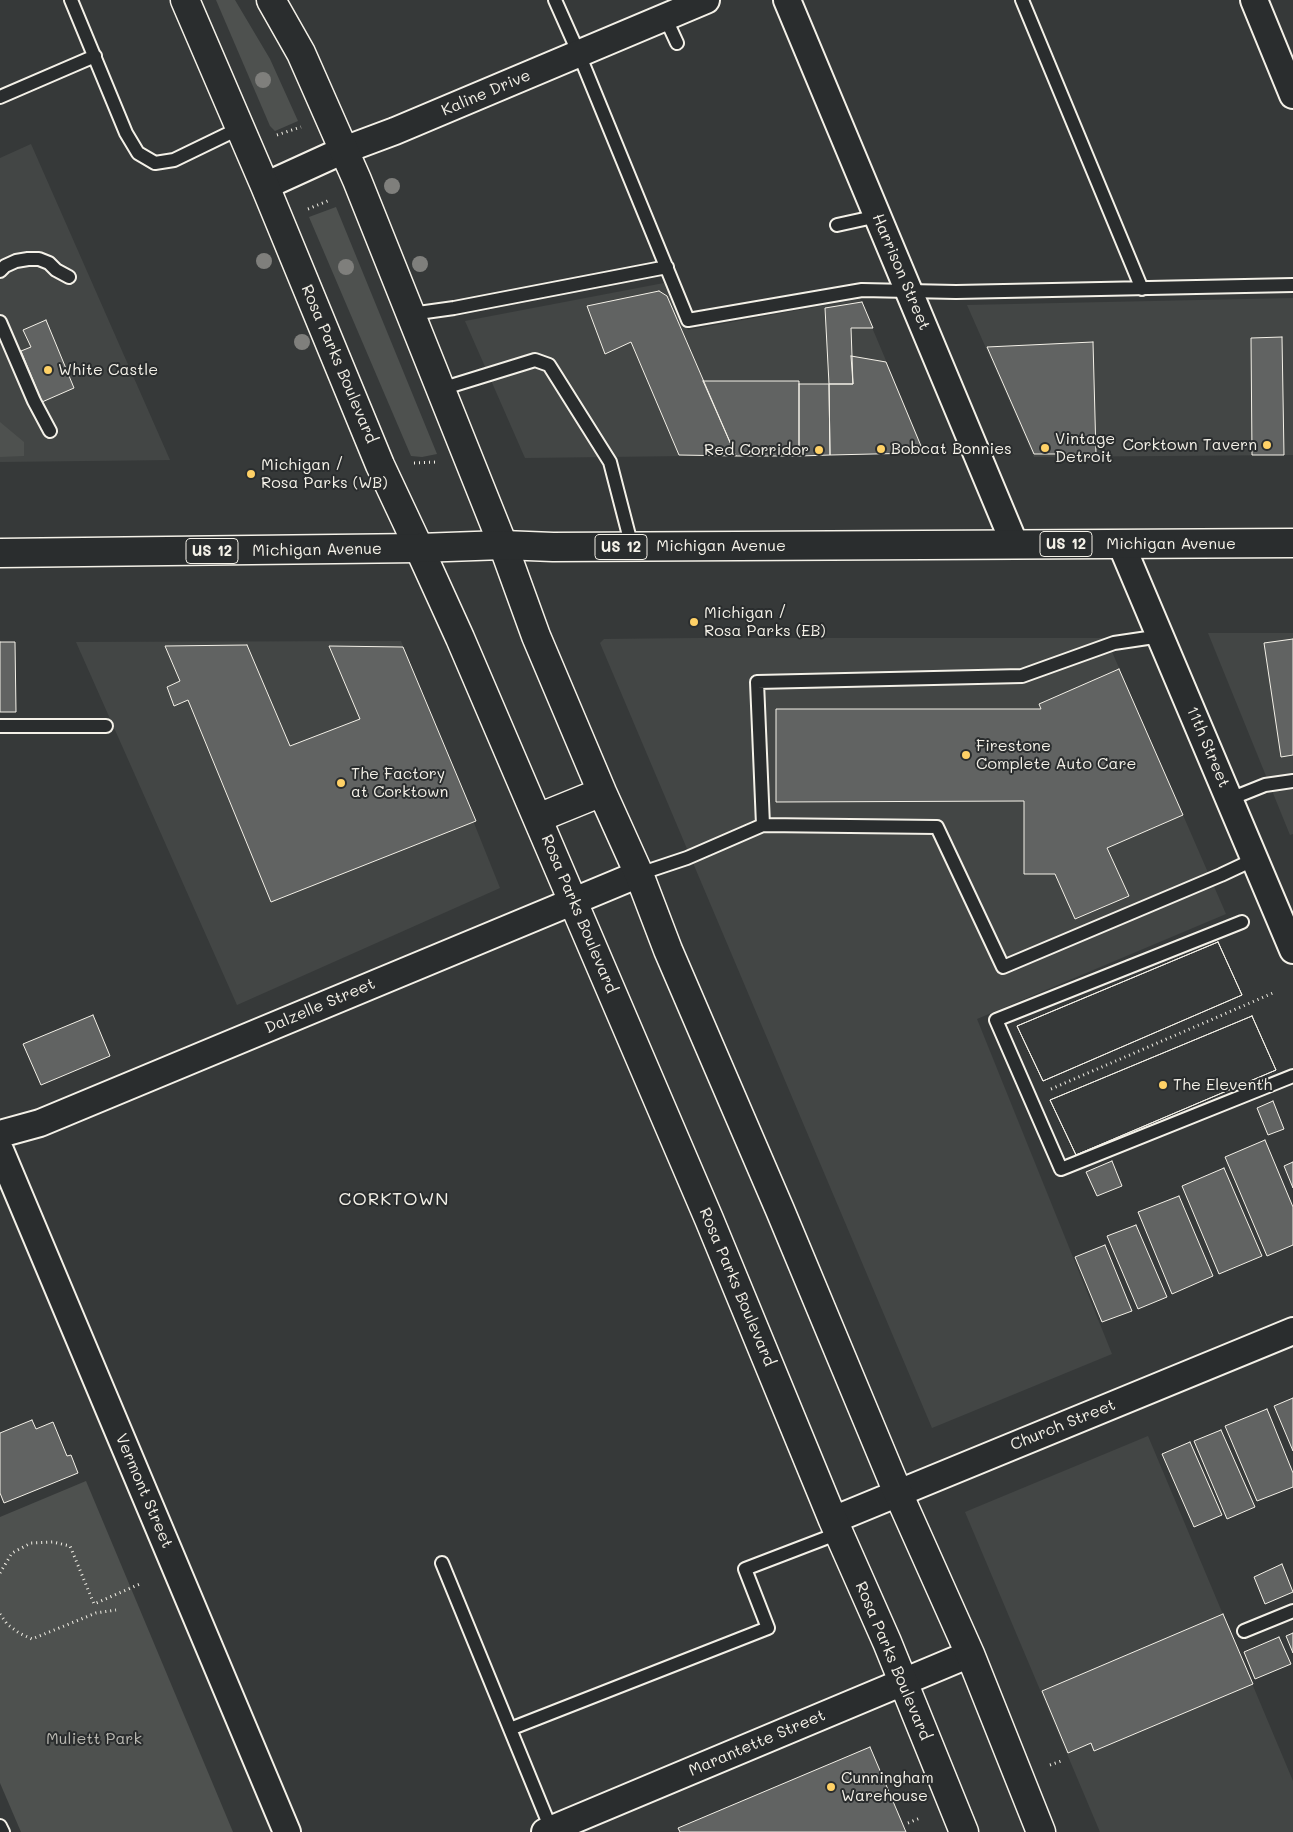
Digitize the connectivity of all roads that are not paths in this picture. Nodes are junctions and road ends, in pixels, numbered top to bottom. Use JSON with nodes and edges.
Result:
{"nodes":[{"id":1,"x":71,"y":0,"type":"edge"},
{"id":2,"x":185,"y":0,"type":"edge"},
{"id":3,"x":271,"y":0,"type":"edge"},
{"id":4,"x":555,"y":0,"type":"edge"},
{"id":5,"x":706,"y":0,"type":"edge"},
{"id":6,"x":787,"y":0,"type":"edge"},
{"id":7,"x":1022,"y":0,"type":"edge"},
{"id":8,"x":1254,"y":0,"type":"edge"},
{"id":9,"x":665,"y":17,"type":"junction"},
{"id":10,"x":677,"y":43,"type":"dead end"},
{"id":11,"x":580,"y":54,"type":"junction"},
{"id":12,"x":94,"y":56,"type":"junction"},
{"id":13,"x":1293,"y":95,"type":"edge"},
{"id":14,"x":0,"y":98,"type":"edge"},
{"id":15,"x":240,"y":128,"type":"junction"},
{"id":16,"x":344,"y":150,"type":"junction"},
{"id":17,"x":265,"y":186,"type":"junction"},
{"id":18,"x":878,"y":216,"type":"junction"},
{"id":19,"x":837,"y":225,"type":"dead end"},
{"id":20,"x":667,"y":267,"type":"junction"},
{"id":21,"x":0,"y":270,"type":"edge"},
{"id":22,"x":69,"y":277,"type":"dead end"},
{"id":23,"x":1293,"y":285,"type":"edge"},
{"id":24,"x":1142,"y":288,"type":"junction"},
{"id":25,"x":909,"y":291,"type":"junction"},
{"id":26,"x":411,"y":314,"type":"junction"},
{"id":27,"x":0,"y":322,"type":"edge"},
{"id":28,"x":441,"y":389,"type":"junction"},
{"id":29,"x":50,"y":431,"type":"dead end"},
{"id":30,"x":1293,"y":543,"type":"edge"},
{"id":31,"x":503,"y":544,"type":"junction"},
{"id":32,"x":1015,"y":544,"type":"junction"},
{"id":33,"x":1121,"y":544,"type":"junction"},
{"id":34,"x":632,"y":547,"type":"junction"},
{"id":35,"x":419,"y":548,"type":"junction"},
{"id":36,"x":0,"y":553,"type":"edge"},
{"id":37,"x":1161,"y":636,"type":"junction"},
{"id":38,"x":0,"y":726,"type":"edge"},
{"id":39,"x":106,"y":726,"type":"dead end"},
{"id":40,"x":1293,"y":781,"type":"edge"},
{"id":41,"x":602,"y":792,"type":"junction"},
{"id":42,"x":1230,"y":799,"type":"junction"},
{"id":43,"x":538,"y":818,"type":"junction"},
{"id":44,"x":763,"y":825,"type":"junction"},
{"id":45,"x":1255,"y":859,"type":"junction"},
{"id":46,"x":639,"y":874,"type":"junction"},
{"id":47,"x":572,"y":902,"type":"junction"},
{"id":48,"x":1242,"y":922,"type":"dead end"},
{"id":49,"x":1293,"y":950,"type":"edge"},
{"id":50,"x":1293,"y":1076,"type":"edge"},
{"id":51,"x":0,"y":1134,"type":"edge"},
{"id":52,"x":0,"y":1150,"type":"edge"},
{"id":53,"x":1293,"y":1330,"type":"edge"},
{"id":54,"x":898,"y":1493,"type":"junction"},
{"id":55,"x":836,"y":1526,"type":"junction"},
{"id":56,"x":442,"y":1563,"type":"dead end"},
{"id":57,"x":1293,"y":1611,"type":"edge"},
{"id":58,"x":1244,"y":1631,"type":"dead end"},
{"id":59,"x":970,"y":1654,"type":"junction"},
{"id":60,"x":903,"y":1682,"type":"junction"},
{"id":61,"x":510,"y":1729,"type":"junction"},
{"id":62,"x":0,"y":1826,"type":"edge"},
{"id":63,"x":548,"y":1831,"type":"edge"},
{"id":64,"x":3,"y":1832,"type":"edge"},
{"id":65,"x":287,"y":1832,"type":"edge"},
{"id":66,"x":964,"y":1832,"type":"edge"},
{"id":67,"x":1041,"y":1832,"type":"edge"}],
"edges":[{"from":1,"to":12,"type":"lane"},
{"from":2,"to":15,"type":"main road","name":"Rosa Parks Boulevard"},
{"from":3,"to":16,"type":"main road"},
{"from":4,"to":11,"type":"lane"},
{"from":5,"to":9,"type":"street","name":"Kaline Drive"},
{"from":6,"to":18,"type":"street","name":"Harrison Street"},
{"from":7,"to":24,"type":"lane"},
{"from":8,"to":13,"type":"street"},
{"from":9,"to":10,"type":"lane"},
{"from":9,"to":11,"type":"street","name":"Kaline Drive"},
{"from":11,"to":16,"type":"street","name":"Kaline Drive"},
{"from":11,"to":20,"type":"lane"},
{"from":12,"to":14,"type":"lane"},
{"from":12,"to":15,"type":"lane"},
{"from":15,"to":17,"type":"main road","name":"Rosa Parks Boulevard"},
{"from":16,"to":17,"type":"street","name":"Kaline Drive"},
{"from":16,"to":26,"type":"main road"},
{"from":17,"to":35,"type":"main road","name":"Rosa Parks Boulevard"},
{"from":18,"to":19,"type":"lane"},
{"from":18,"to":25,"type":"street","name":"Harrison Street"},
{"from":20,"to":25,"type":"lane"},
{"from":20,"to":26,"type":"lane"},
{"from":21,"to":22,"type":"lane"},
{"from":23,"to":24,"type":"lane"},
{"from":24,"to":25,"type":"lane"},
{"from":25,"to":32,"type":"street","name":"Harrison Street"},
{"from":26,"to":28,"type":"main road"},
{"from":27,"to":29,"type":"lane"},
{"from":28,"to":31,"type":"main road"},
{"from":28,"to":34,"type":"lane"},
{"from":30,"to":33,"type":"main road","name":"Michigan Avenue","number":"US 12"},
{"from":31,"to":34,"type":"main road","name":"Michigan Avenue","number":"US 12"},
{"from":31,"to":35,"type":"main road","name":"Michigan Avenue","number":"US 12"},
{"from":31,"to":41,"type":"main road"},
{"from":32,"to":33,"type":"main road","name":"Michigan Avenue","number":"US 12"},
{"from":32,"to":34,"type":"main road","name":"Michigan Avenue","number":"US 12"},
{"from":33,"to":37,"type":"street","name":"11th Street"},
{"from":35,"to":36,"type":"main road","name":"Michigan Avenue","number":"US 12"},
{"from":35,"to":43,"type":"main road","name":"Rosa Parks Boulevard"},
{"from":37,"to":42,"type":"street","name":"11th Street"},
{"from":37,"to":44,"type":"lane"},
{"from":38,"to":39,"type":"lane"},
{"from":40,"to":42,"type":"lane"},
{"from":41,"to":43,"type":"main road"},
{"from":41,"to":46,"type":"main road"},
{"from":42,"to":45,"type":"street","name":"11th Street"},
{"from":43,"to":47,"type":"main road","name":"Rosa Parks Boulevard"},
{"from":44,"to":45,"type":"lane"},
{"from":44,"to":46,"type":"lane"},
{"from":45,"to":49,"type":"street","name":"11th Street"},
{"from":46,"to":47,"type":"street","name":"Dalzelle Street"},
{"from":46,"to":54,"type":"main road"},
{"from":47,"to":51,"type":"street","name":"Dalzelle Street"},
{"from":47,"to":55,"type":"main road","name":"Rosa Parks Boulevard"},
{"from":48,"to":50,"type":"lane"},
{"from":52,"to":65,"type":"street","name":"Vermont Street"},
{"from":53,"to":54,"type":"street","name":"Church Street"},
{"from":54,"to":55,"type":"street","name":"Church Street"},
{"from":54,"to":59,"type":"main road"},
{"from":55,"to":60,"type":"main road","name":"Rosa Parks Boulevard"},
{"from":55,"to":61,"type":"lane"},
{"from":56,"to":61,"type":"lane"},
{"from":57,"to":58,"type":"lane"},
{"from":59,"to":60,"type":"street","name":"Marantette Street"},
{"from":59,"to":67,"type":"main road"},
{"from":60,"to":63,"type":"street","name":"Marantette Street"},
{"from":60,"to":66,"type":"main road","name":"Rosa Parks Boulevard"},
{"from":61,"to":63,"type":"lane"},
{"from":62,"to":64,"type":"lane"}]}
